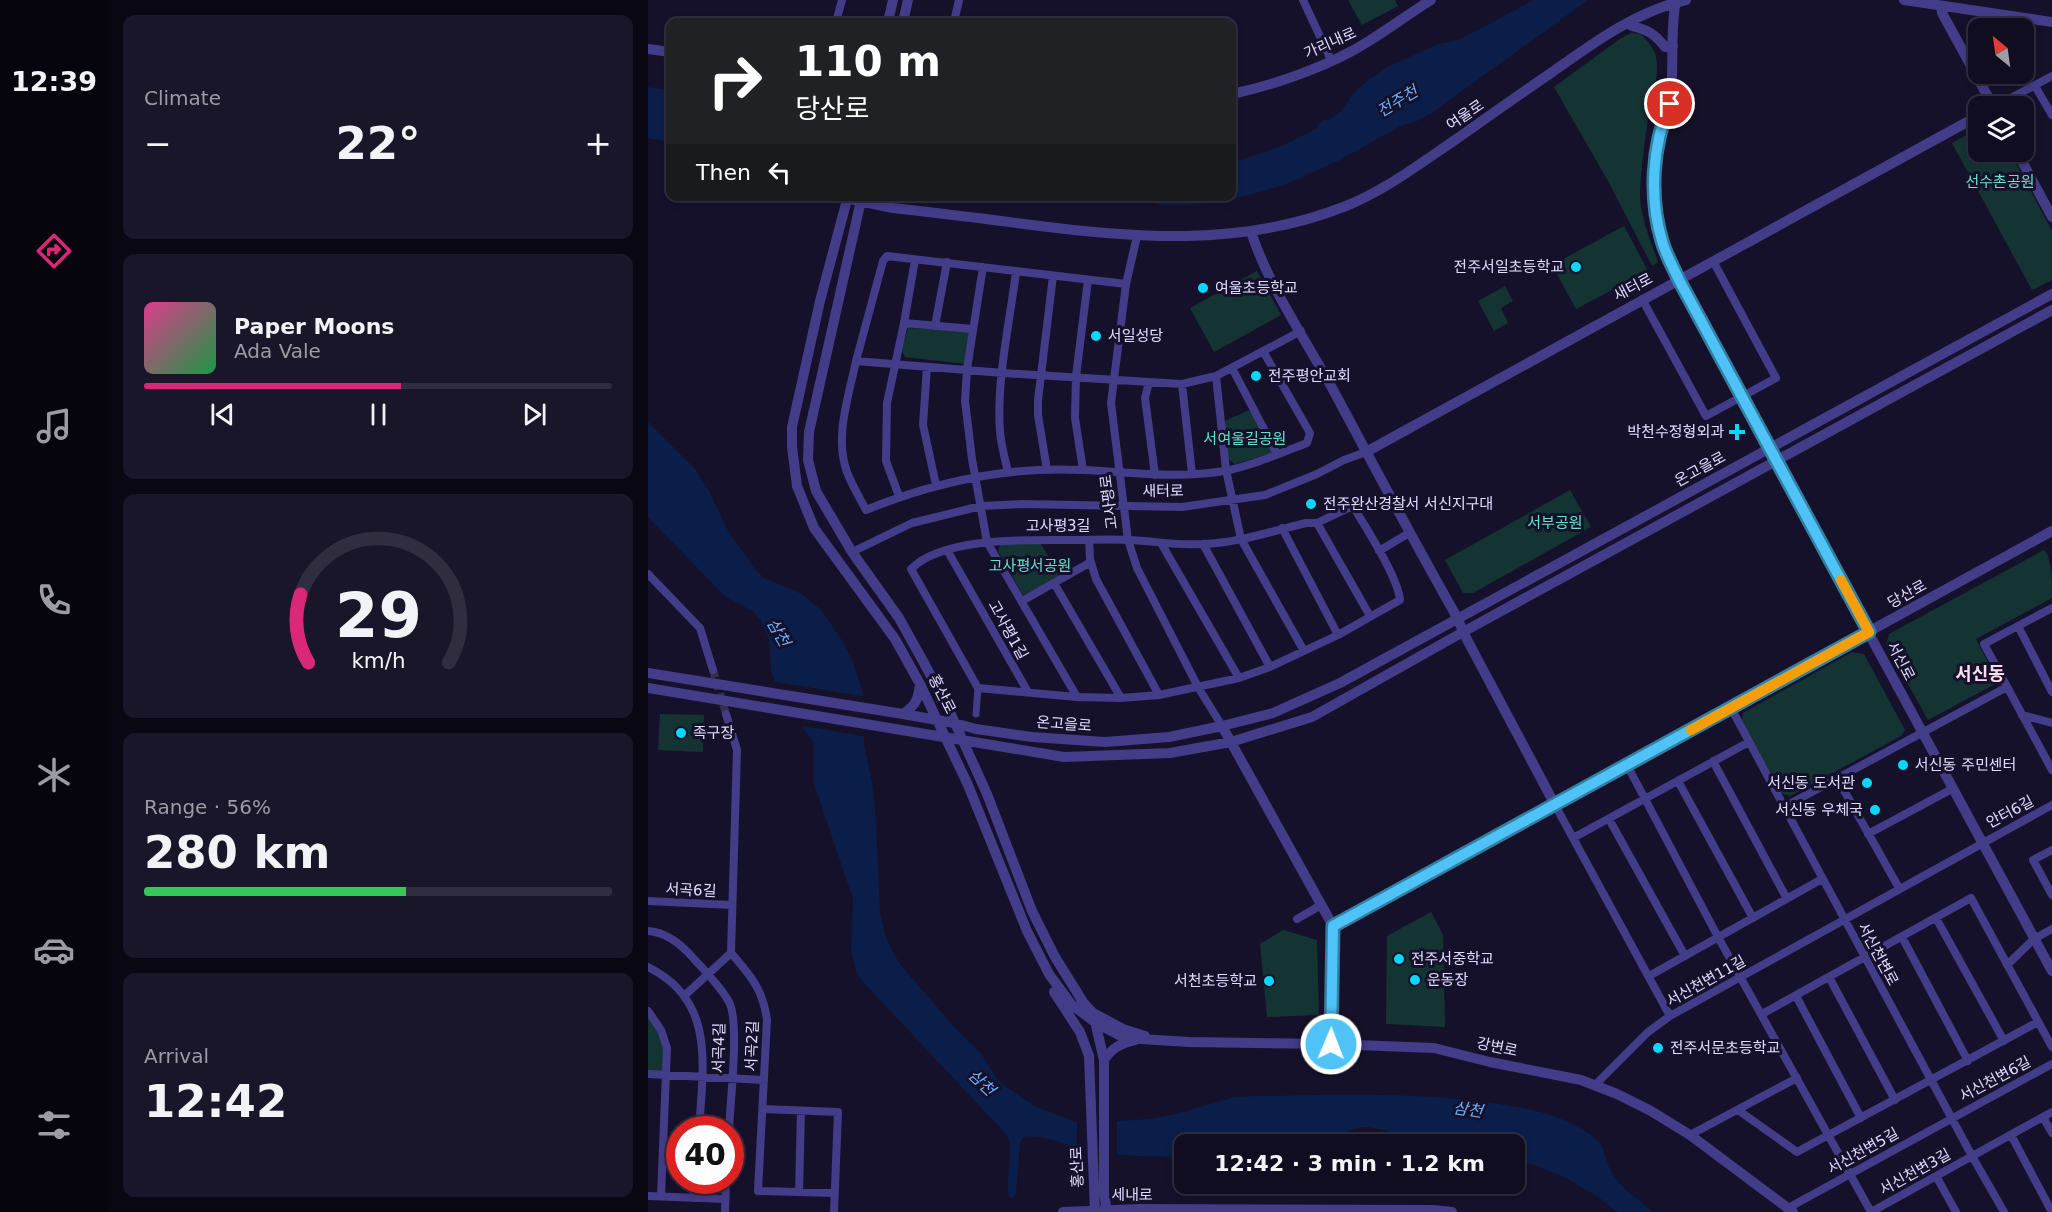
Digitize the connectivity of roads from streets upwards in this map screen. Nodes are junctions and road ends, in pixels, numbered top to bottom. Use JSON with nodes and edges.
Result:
{"nodes":[{"id":1,"x":842,"y":0,"type":"edge"},
{"id":2,"x":893,"y":0,"type":"edge"},
{"id":3,"x":908,"y":0,"type":"edge"},
{"id":4,"x":959,"y":0,"type":"edge"},
{"id":5,"x":1304,"y":0,"type":"edge"},
{"id":6,"x":1431,"y":0,"type":"edge"},
{"id":7,"x":1904,"y":0,"type":"edge"},
{"id":8,"x":1679,"y":1,"type":"edge"},
{"id":9,"x":1941,"y":6,"type":"junction"},
{"id":10,"x":837,"y":18,"type":"edge"},
{"id":11,"x":889,"y":18,"type":"edge"},
{"id":12,"x":904,"y":18,"type":"edge"},
{"id":13,"x":955,"y":18,"type":"edge"},
{"id":14,"x":1629,"y":22,"type":"junction"},
{"id":15,"x":2052,"y":22,"type":"edge"},
{"id":16,"x":1673,"y":46,"type":"junction"},
{"id":17,"x":648,"y":49,"type":"edge"},
{"id":18,"x":666,"y":51,"type":"edge"},
{"id":19,"x":1331,"y":60,"type":"junction"},
{"id":20,"x":2052,"y":76,"type":"edge"},
{"id":21,"x":2035,"y":86,"type":"junction"},
{"id":22,"x":1236,"y":93,"type":"edge"},
{"id":23,"x":1988,"y":96,"type":"edge"},
{"id":24,"x":2014,"y":96,"type":"edge"},
{"id":25,"x":2052,"y":115,"type":"edge"},
{"id":26,"x":1968,"y":121,"type":"edge"},
{"id":27,"x":2022,"y":162,"type":"edge"},
{"id":28,"x":847,"y":201,"type":"edge"},
{"id":29,"x":862,"y":201,"type":"edge"},
{"id":30,"x":869,"y":201,"type":"edge"},
{"id":31,"x":2052,"y":217,"type":"edge"},
{"id":32,"x":1251,"y":232,"type":"junction"},
{"id":33,"x":1137,"y":236,"type":"junction"},
{"id":34,"x":915,"y":260,"type":"junction"},
{"id":35,"x":1713,"y":261,"type":"junction"},
{"id":36,"x":947,"y":262,"type":"junction"},
{"id":37,"x":983,"y":267,"type":"junction"},
{"id":38,"x":1016,"y":272,"type":"junction"},
{"id":39,"x":1053,"y":276,"type":"junction"},
{"id":40,"x":1088,"y":280,"type":"junction"},
{"id":41,"x":1679,"y":280,"type":"junction"},
{"id":42,"x":1126,"y":284,"type":"junction"},
{"id":43,"x":2052,"y":294,"type":"edge"},
{"id":44,"x":1642,"y":299,"type":"junction"},
{"id":45,"x":2052,"y":310,"type":"edge"},
{"id":46,"x":904,"y":323,"type":"junction"},
{"id":47,"x":935,"y":326,"type":"junction"},
{"id":48,"x":974,"y":329,"type":"junction"},
{"id":49,"x":1301,"y":331,"type":"junction"},
{"id":50,"x":1263,"y":351,"type":"junction"},
{"id":51,"x":856,"y":361,"type":"junction"},
{"id":52,"x":896,"y":364,"type":"junction"},
{"id":53,"x":927,"y":367,"type":"junction"},
{"id":54,"x":1232,"y":368,"type":"junction"},
{"id":55,"x":967,"y":369,"type":"junction"},
{"id":56,"x":1003,"y":373,"type":"junction"},
{"id":57,"x":1042,"y":374,"type":"junction"},
{"id":58,"x":1076,"y":376,"type":"junction"},
{"id":59,"x":1216,"y":376,"type":"junction"},
{"id":60,"x":1113,"y":379,"type":"junction"},
{"id":61,"x":1149,"y":382,"type":"junction"},
{"id":62,"x":1182,"y":384,"type":"junction"},
{"id":63,"x":1742,"y":397,"type":"junction"},
{"id":64,"x":1769,"y":448,"type":"junction"},
{"id":65,"x":1366,"y":452,"type":"junction"},
{"id":66,"x":1277,"y":454,"type":"junction"},
{"id":67,"x":1777,"y":462,"type":"junction"},
{"id":68,"x":1047,"y":470,"type":"junction"},
{"id":69,"x":1083,"y":470,"type":"junction"},
{"id":70,"x":1226,"y":470,"type":"junction"},
{"id":71,"x":1008,"y":472,"type":"junction"},
{"id":72,"x":1120,"y":472,"type":"junction"},
{"id":73,"x":1192,"y":474,"type":"junction"},
{"id":74,"x":1155,"y":475,"type":"junction"},
{"id":75,"x":975,"y":476,"type":"junction"},
{"id":76,"x":936,"y":485,"type":"junction"},
{"id":77,"x":899,"y":496,"type":"junction"},
{"id":78,"x":1233,"y":501,"type":"junction"},
{"id":79,"x":981,"y":506,"type":"junction"},
{"id":80,"x":1123,"y":506,"type":"junction"},
{"id":81,"x":1317,"y":523,"type":"junction"},
{"id":82,"x":1282,"y":528,"type":"junction"},
{"id":83,"x":1409,"y":533,"type":"junction"},
{"id":84,"x":2050,"y":536,"type":"edge"},
{"id":85,"x":1241,"y":539,"type":"junction"},
{"id":86,"x":1089,"y":540,"type":"junction"},
{"id":87,"x":1128,"y":540,"type":"junction"},
{"id":88,"x":987,"y":542,"type":"junction"},
{"id":89,"x":1161,"y":543,"type":"junction"},
{"id":90,"x":1203,"y":544,"type":"junction"},
{"id":91,"x":947,"y":550,"type":"junction"},
{"id":92,"x":1379,"y":550,"type":"junction"},
{"id":93,"x":852,"y":552,"type":"junction"},
{"id":94,"x":1091,"y":562,"type":"junction"},
{"id":95,"x":648,"y":574,"type":"edge"},
{"id":96,"x":1054,"y":583,"type":"junction"},
{"id":97,"x":1022,"y":601,"type":"junction"},
{"id":98,"x":2051,"y":612,"type":"edge"},
{"id":99,"x":1370,"y":616,"type":"junction"},
{"id":100,"x":1458,"y":619,"type":"junction"},
{"id":101,"x":2018,"y":626,"type":"junction"},
{"id":102,"x":1463,"y":632,"type":"junction"},
{"id":103,"x":1869,"y":632,"type":"junction"},
{"id":104,"x":1338,"y":635,"type":"junction"},
{"id":105,"x":1304,"y":651,"type":"junction"},
{"id":106,"x":1270,"y":667,"type":"junction"},
{"id":107,"x":713,"y":670,"type":"tunnel mouth"},
{"id":108,"x":648,"y":673,"type":"edge"},
{"id":109,"x":674,"y":677,"type":"junction"},
{"id":110,"x":1239,"y":678,"type":"junction"},
{"id":111,"x":920,"y":684,"type":"junction"},
{"id":112,"x":1198,"y":687,"type":"junction"},
{"id":113,"x":2007,"y":687,"type":"junction"},
{"id":114,"x":648,"y":688,"type":"edge"},
{"id":115,"x":978,"y":688,"type":"junction"},
{"id":116,"x":672,"y":692,"type":"junction"},
{"id":117,"x":1028,"y":692,"type":"junction"},
{"id":118,"x":2052,"y":692,"type":"edge"},
{"id":119,"x":1159,"y":695,"type":"junction"},
{"id":120,"x":1077,"y":697,"type":"junction"},
{"id":121,"x":1121,"y":698,"type":"junction"},
{"id":122,"x":1731,"y":708,"type":"junction"},
{"id":123,"x":917,"y":712,"type":"junction"},
{"id":124,"x":726,"y":714,"type":"tunnel mouth"},
{"id":125,"x":976,"y":714,"type":"dead end"},
{"id":126,"x":2022,"y":715,"type":"junction"},
{"id":127,"x":939,"y":721,"type":"junction"},
{"id":128,"x":954,"y":723,"type":"junction"},
{"id":129,"x":2052,"y":723,"type":"edge"},
{"id":130,"x":1222,"y":726,"type":"junction"},
{"id":131,"x":1922,"y":731,"type":"junction"},
{"id":132,"x":947,"y":737,"type":"junction"},
{"id":133,"x":961,"y":739,"type":"junction"},
{"id":134,"x":1231,"y":742,"type":"junction"},
{"id":135,"x":1749,"y":742,"type":"junction"},
{"id":136,"x":1713,"y":762,"type":"junction"},
{"id":137,"x":1627,"y":765,"type":"junction"},
{"id":138,"x":2052,"y":770,"type":"edge"},
{"id":139,"x":1838,"y":778,"type":"junction"},
{"id":140,"x":1678,"y":781,"type":"junction"},
{"id":141,"x":1952,"y":789,"type":"junction"},
{"id":142,"x":1645,"y":798,"type":"junction"},
{"id":143,"x":1555,"y":805,"type":"junction"},
{"id":144,"x":2052,"y":805,"type":"edge"},
{"id":145,"x":1784,"y":807,"type":"junction"},
{"id":146,"x":1609,"y":819,"type":"junction"},
{"id":147,"x":1868,"y":834,"type":"junction"},
{"id":148,"x":1574,"y":838,"type":"junction"},
{"id":149,"x":1982,"y":843,"type":"junction"},
{"id":150,"x":2052,"y":850,"type":"edge"},
{"id":151,"x":1822,"y":879,"type":"junction"},
{"id":152,"x":1899,"y":888,"type":"junction"},
{"id":153,"x":2052,"y":894,"type":"edge"},
{"id":154,"x":1787,"y":899,"type":"junction"},
{"id":155,"x":648,"y":901,"type":"edge"},
{"id":156,"x":1321,"y":905,"type":"junction"},
{"id":157,"x":732,"y":906,"type":"junction"},
{"id":158,"x":1753,"y":918,"type":"junction"},
{"id":159,"x":1936,"y":918,"type":"junction"},
{"id":160,"x":1297,"y":919,"type":"dead end"},
{"id":161,"x":1844,"y":919,"type":"junction"},
{"id":162,"x":1333,"y":926,"type":"junction"},
{"id":163,"x":2052,"y":929,"type":"edge"},
{"id":164,"x":648,"y":931,"type":"edge"},
{"id":165,"x":1718,"y":937,"type":"junction"},
{"id":166,"x":1902,"y":937,"type":"junction"},
{"id":167,"x":2034,"y":939,"type":"junction"},
{"id":168,"x":731,"y":953,"type":"junction"},
{"id":169,"x":1685,"y":956,"type":"junction"},
{"id":170,"x":1865,"y":958,"type":"junction"},
{"id":171,"x":2007,"y":965,"type":"junction"},
{"id":172,"x":648,"y":967,"type":"edge"},
{"id":173,"x":2052,"y":971,"type":"edge"},
{"id":174,"x":708,"y":974,"type":"junction"},
{"id":175,"x":1049,"y":974,"type":"junction"},
{"id":176,"x":1649,"y":976,"type":"junction"},
{"id":177,"x":1741,"y":977,"type":"junction"},
{"id":178,"x":1829,"y":977,"type":"junction"},
{"id":179,"x":684,"y":996,"type":"junction"},
{"id":180,"x":1796,"y":996,"type":"junction"},
{"id":181,"x":648,"y":1011,"type":"edge"},
{"id":182,"x":1762,"y":1014,"type":"junction"},
{"id":183,"x":1670,"y":1016,"type":"junction"},
{"id":184,"x":1095,"y":1018,"type":"junction"},
{"id":185,"x":2038,"y":1022,"type":"junction"},
{"id":186,"x":1137,"y":1040,"type":"junction"},
{"id":187,"x":1156,"y":1041,"type":"junction"},
{"id":188,"x":2004,"y":1041,"type":"junction"},
{"id":189,"x":1331,"y":1044,"type":"junction"},
{"id":190,"x":2052,"y":1047,"type":"edge"},
{"id":191,"x":1104,"y":1060,"type":"junction"},
{"id":192,"x":1968,"y":1061,"type":"junction"},
{"id":193,"x":2052,"y":1064,"type":"edge"},
{"id":194,"x":648,"y":1074,"type":"edge"},
{"id":195,"x":667,"y":1075,"type":"junction"},
{"id":196,"x":703,"y":1077,"type":"junction"},
{"id":197,"x":732,"y":1078,"type":"junction"},
{"id":198,"x":1797,"y":1078,"type":"junction"},
{"id":199,"x":764,"y":1080,"type":"junction"},
{"id":200,"x":1931,"y":1081,"type":"junction"},
{"id":201,"x":1596,"y":1086,"type":"junction"},
{"id":202,"x":1895,"y":1100,"type":"junction"},
{"id":203,"x":763,"y":1109,"type":"junction"},
{"id":204,"x":1738,"y":1110,"type":"junction"},
{"id":205,"x":801,"y":1111,"type":"junction"},
{"id":206,"x":2052,"y":1112,"type":"edge"},
{"id":207,"x":700,"y":1116,"type":"edge"},
{"id":208,"x":730,"y":1116,"type":"edge"},
{"id":209,"x":2043,"y":1117,"type":"junction"},
{"id":210,"x":1861,"y":1118,"type":"junction"},
{"id":211,"x":1951,"y":1118,"type":"junction"},
{"id":212,"x":2052,"y":1133,"type":"edge"},
{"id":213,"x":1690,"y":1135,"type":"junction"},
{"id":214,"x":1829,"y":1135,"type":"junction"},
{"id":215,"x":2011,"y":1135,"type":"junction"},
{"id":216,"x":1972,"y":1156,"type":"junction"},
{"id":217,"x":1850,"y":1174,"type":"junction"},
{"id":218,"x":1936,"y":1176,"type":"junction"},
{"id":219,"x":799,"y":1192,"type":"junction"},
{"id":220,"x":834,"y":1193,"type":"junction"},
{"id":221,"x":1099,"y":1193,"type":"junction"},
{"id":222,"x":694,"y":1194,"type":"edge"},
{"id":223,"x":725,"y":1194,"type":"edge"},
{"id":224,"x":648,"y":1196,"type":"edge"},
{"id":225,"x":661,"y":1196,"type":"junction"},
{"id":226,"x":694,"y":1198,"type":"junction"},
{"id":227,"x":725,"y":1199,"type":"junction"},
{"id":228,"x":1791,"y":1210,"type":"edge"},
{"id":229,"x":1101,"y":1211,"type":"edge"},
{"id":230,"x":1138,"y":1211,"type":"edge"},
{"id":231,"x":724,"y":1212,"type":"edge"},
{"id":232,"x":834,"y":1212,"type":"edge"},
{"id":233,"x":1064,"y":1212,"type":"edge"},
{"id":234,"x":1452,"y":1212,"type":"edge"},
{"id":235,"x":1871,"y":1212,"type":"edge"},
{"id":236,"x":1956,"y":1212,"type":"edge"},
{"id":237,"x":2004,"y":1212,"type":"edge"},
{"id":238,"x":2052,"y":1212,"type":"edge"}],
"edges":[{"from":1,"to":10,"type":"street"},
{"from":2,"to":11,"type":"street"},
{"from":3,"to":12,"type":"street"},
{"from":4,"to":13,"type":"street"},
{"from":5,"to":19,"type":"street"},
{"from":6,"to":19,"type":"street","name":"가리내로"},
{"from":7,"to":9,"type":"street"},
{"from":8,"to":14,"type":"street","name":"여울로"},
{"from":8,"to":16,"type":"street","name":"서신로"},
{"from":9,"to":15,"type":"street"},
{"from":9,"to":23,"type":"street"},
{"from":14,"to":16,"type":"street"},
{"from":14,"to":32,"type":"street","name":"여울로"},
{"from":16,"to":41,"type":"street","name":"서신로"},
{"from":17,"to":18,"type":"street"},
{"from":19,"to":22,"type":"street","name":"가리내로"},
{"from":20,"to":21,"type":"street"},
{"from":21,"to":24,"type":"street"},
{"from":21,"to":25,"type":"street"},
{"from":26,"to":35,"type":"street","name":"새터로"},
{"from":27,"to":31,"type":"street"},
{"from":28,"to":111,"type":"street","name":"홍산로"},
{"from":29,"to":93,"type":"street","name":"홍산로"},
{"from":30,"to":33,"type":"street","name":"여울로"},
{"from":32,"to":33,"type":"street","name":"여울로"},
{"from":32,"to":49,"type":"street"},
{"from":33,"to":42,"type":"street","name":"고사평로"},
{"from":34,"to":36,"type":"street"},
{"from":34,"to":46,"type":"street"},
{"from":34,"to":51,"type":"street"},
{"from":35,"to":41,"type":"street","name":"새터로"},
{"from":35,"to":63,"type":"street"},
{"from":36,"to":37,"type":"street"},
{"from":36,"to":47,"type":"street"},
{"from":37,"to":38,"type":"street"},
{"from":37,"to":48,"type":"street"},
{"from":38,"to":39,"type":"street"},
{"from":38,"to":56,"type":"street"},
{"from":39,"to":40,"type":"street"},
{"from":39,"to":57,"type":"street"},
{"from":40,"to":42,"type":"street"},
{"from":40,"to":58,"type":"street"},
{"from":41,"to":44,"type":"street","name":"새터로"},
{"from":41,"to":63,"type":"street","name":"서신로"},
{"from":42,"to":60,"type":"street","name":"고사평로"},
{"from":43,"to":64,"type":"street","name":"온고을로"},
{"from":44,"to":63,"type":"street"},
{"from":44,"to":65,"type":"street","name":"새터로"},
{"from":45,"to":67,"type":"street","name":"온고을로"},
{"from":46,"to":47,"type":"street"},
{"from":46,"to":52,"type":"street"},
{"from":47,"to":48,"type":"street"},
{"from":48,"to":55,"type":"street"},
{"from":49,"to":50,"type":"street"},
{"from":49,"to":65,"type":"street"},
{"from":50,"to":54,"type":"street"},
{"from":50,"to":66,"type":"street"},
{"from":51,"to":52,"type":"street"},
{"from":51,"to":77,"type":"street"},
{"from":52,"to":53,"type":"street"},
{"from":52,"to":77,"type":"street"},
{"from":53,"to":55,"type":"street"},
{"from":53,"to":76,"type":"street"},
{"from":54,"to":59,"type":"street"},
{"from":54,"to":66,"type":"street"},
{"from":55,"to":56,"type":"street"},
{"from":55,"to":75,"type":"street"},
{"from":56,"to":57,"type":"street"},
{"from":56,"to":71,"type":"street"},
{"from":57,"to":58,"type":"street"},
{"from":57,"to":68,"type":"street"},
{"from":58,"to":60,"type":"street"},
{"from":58,"to":69,"type":"street"},
{"from":59,"to":62,"type":"street"},
{"from":59,"to":70,"type":"street"},
{"from":60,"to":61,"type":"street"},
{"from":60,"to":72,"type":"street","name":"고사평로"},
{"from":61,"to":62,"type":"street"},
{"from":61,"to":74,"type":"street"},
{"from":62,"to":73,"type":"street"},
{"from":63,"to":64,"type":"street","name":"서신로"},
{"from":64,"to":67,"type":"street","name":"서신로"},
{"from":64,"to":100,"type":"street","name":"온고을로"},
{"from":65,"to":78,"type":"street","name":"새터로"},
{"from":65,"to":83,"type":"street"},
{"from":66,"to":70,"type":"street"},
{"from":67,"to":102,"type":"street","name":"온고을로"},
{"from":67,"to":103,"type":"street","name":"서신로"},
{"from":68,"to":69,"type":"street"},
{"from":68,"to":71,"type":"street"},
{"from":69,"to":72,"type":"street"},
{"from":70,"to":73,"type":"street"},
{"from":70,"to":78,"type":"street"},
{"from":71,"to":75,"type":"street"},
{"from":72,"to":74,"type":"street"},
{"from":72,"to":80,"type":"street","name":"고사평로"},
{"from":73,"to":74,"type":"street"},
{"from":75,"to":76,"type":"street"},
{"from":75,"to":79,"type":"street"},
{"from":76,"to":77,"type":"street"},
{"from":78,"to":80,"type":"street","name":"새터로"},
{"from":78,"to":85,"type":"street"},
{"from":79,"to":80,"type":"street","name":"새터로"},
{"from":79,"to":88,"type":"street"},
{"from":79,"to":93,"type":"street","name":"새터로"},
{"from":80,"to":87,"type":"street","name":"고사평로"},
{"from":81,"to":82,"type":"street","name":"고사평3길"},
{"from":81,"to":92,"type":"street","name":"고사평3길"},
{"from":81,"to":99,"type":"street"},
{"from":82,"to":85,"type":"street","name":"고사평3길"},
{"from":82,"to":104,"type":"street"},
{"from":83,"to":92,"type":"street"},
{"from":83,"to":100,"type":"street"},
{"from":84,"to":103,"type":"street","name":"당산로"},
{"from":85,"to":90,"type":"street","name":"고사평3길"},
{"from":85,"to":105,"type":"street"},
{"from":86,"to":87,"type":"street","name":"고사평3길"},
{"from":86,"to":88,"type":"street","name":"고사평3길"},
{"from":86,"to":94,"type":"street"},
{"from":87,"to":89,"type":"street","name":"고사평3길"},
{"from":87,"to":112,"type":"street","name":"고사평로"},
{"from":88,"to":91,"type":"street","name":"고사평3길"},
{"from":88,"to":97,"type":"street"},
{"from":89,"to":90,"type":"street","name":"고사평3길"},
{"from":89,"to":110,"type":"street"},
{"from":90,"to":106,"type":"street"},
{"from":91,"to":115,"type":"street","name":"고사평3길"},
{"from":91,"to":117,"type":"street","name":"고사평1길"},
{"from":92,"to":99,"type":"street"},
{"from":93,"to":128,"type":"street","name":"홍산로"},
{"from":94,"to":96,"type":"street","name":"고사평1길"},
{"from":94,"to":119,"type":"street"},
{"from":95,"to":107,"type":"street"},
{"from":96,"to":97,"type":"street","name":"고사평1길"},
{"from":96,"to":121,"type":"street"},
{"from":97,"to":120,"type":"street","name":"고사평1길"},
{"from":98,"to":101,"type":"street"},
{"from":99,"to":104,"type":"street"},
{"from":100,"to":102,"type":"street"},
{"from":100,"to":130,"type":"street","name":"온고을로"},
{"from":101,"to":113,"type":"street"},
{"from":101,"to":118,"type":"street"},
{"from":102,"to":134,"type":"street","name":"온고을로"},
{"from":102,"to":143,"type":"street"},
{"from":103,"to":122,"type":"street","name":"당산로"},
{"from":103,"to":131,"type":"street","name":"서신로"},
{"from":104,"to":105,"type":"street"},
{"from":105,"to":106,"type":"street"},
{"from":106,"to":110,"type":"street"},
{"from":108,"to":109,"type":"street","name":"온고을로"},
{"from":109,"to":116,"type":"street"},
{"from":109,"to":123,"type":"street","name":"온고을로"},
{"from":110,"to":112,"type":"street"},
{"from":111,"to":123,"type":"street"},
{"from":111,"to":127,"type":"street","name":"홍산로"},
{"from":112,"to":119,"type":"street"},
{"from":112,"to":130,"type":"street","name":"고사평로"},
{"from":113,"to":126,"type":"street"},
{"from":113,"to":131,"type":"street"},
{"from":114,"to":116,"type":"street","name":"온고을로"},
{"from":115,"to":117,"type":"street"},
{"from":115,"to":125,"type":"street"},
{"from":116,"to":132,"type":"street","name":"온고을로"},
{"from":117,"to":120,"type":"street"},
{"from":119,"to":121,"type":"street"},
{"from":120,"to":121,"type":"street"},
{"from":122,"to":135,"type":"street","name":"서신천변로"},
{"from":122,"to":137,"type":"street","name":"당산로"},
{"from":123,"to":127,"type":"street","name":"온고을로"},
{"from":124,"to":157,"type":"street"},
{"from":126,"to":129,"type":"street"},
{"from":126,"to":138,"type":"street"},
{"from":127,"to":128,"type":"street","name":"온고을로"},
{"from":127,"to":132,"type":"street","name":"홍산로"},
{"from":128,"to":130,"type":"street","name":"온고을로"},
{"from":128,"to":133,"type":"street","name":"홍산로"},
{"from":130,"to":134,"type":"street","name":"고사평로"},
{"from":131,"to":139,"type":"street"},
{"from":131,"to":141,"type":"street","name":"서신로"},
{"from":132,"to":133,"type":"street","name":"온고을로"},
{"from":132,"to":175,"type":"street","name":"홍산로"},
{"from":133,"to":134,"type":"street","name":"온고을로"},
{"from":133,"to":184,"type":"street","name":"홍산로"},
{"from":134,"to":156,"type":"street"},
{"from":135,"to":136,"type":"street"},
{"from":135,"to":145,"type":"street","name":"서신천변로"},
{"from":136,"to":140,"type":"street"},
{"from":136,"to":154,"type":"street"},
{"from":137,"to":142,"type":"street"},
{"from":137,"to":143,"type":"street","name":"당산로"},
{"from":139,"to":145,"type":"street"},
{"from":139,"to":147,"type":"street"},
{"from":140,"to":142,"type":"street"},
{"from":140,"to":158,"type":"street"},
{"from":141,"to":147,"type":"street"},
{"from":141,"to":149,"type":"street","name":"서신로"},
{"from":142,"to":146,"type":"street"},
{"from":142,"to":165,"type":"street"},
{"from":143,"to":148,"type":"street"},
{"from":143,"to":162,"type":"street","name":"당산로"},
{"from":144,"to":149,"type":"street","name":"안터6길"},
{"from":145,"to":151,"type":"street","name":"서신천변로"},
{"from":146,"to":148,"type":"street"},
{"from":146,"to":169,"type":"street"},
{"from":147,"to":152,"type":"street"},
{"from":148,"to":176,"type":"street"},
{"from":149,"to":152,"type":"street","name":"안터6길"},
{"from":149,"to":167,"type":"street","name":"서신로"},
{"from":150,"to":153,"type":"street"},
{"from":151,"to":154,"type":"street"},
{"from":151,"to":161,"type":"street","name":"서신천변로"},
{"from":152,"to":161,"type":"street","name":"서신천변11길"},
{"from":154,"to":158,"type":"street"},
{"from":155,"to":157,"type":"street","name":"서곡6길"},
{"from":156,"to":160,"type":"street"},
{"from":156,"to":162,"type":"street"},
{"from":157,"to":168,"type":"street"},
{"from":158,"to":165,"type":"street"},
{"from":159,"to":166,"type":"street"},
{"from":159,"to":171,"type":"street"},
{"from":159,"to":188,"type":"street"},
{"from":161,"to":170,"type":"street","name":"서신천변로"},
{"from":161,"to":177,"type":"street","name":"서신천변11길"},
{"from":162,"to":189,"type":"street"},
{"from":163,"to":167,"type":"street"},
{"from":164,"to":174,"type":"street","name":"서곡4길"},
{"from":165,"to":169,"type":"street"},
{"from":165,"to":177,"type":"street"},
{"from":166,"to":170,"type":"street"},
{"from":166,"to":192,"type":"street"},
{"from":167,"to":171,"type":"street"},
{"from":167,"to":173,"type":"street","name":"서신로"},
{"from":168,"to":174,"type":"street"},
{"from":168,"to":199,"type":"street","name":"서곡2길"},
{"from":169,"to":176,"type":"street"},
{"from":170,"to":178,"type":"street"},
{"from":170,"to":200,"type":"street","name":"서신천변로"},
{"from":171,"to":185,"type":"street"},
{"from":172,"to":179,"type":"street"},
{"from":174,"to":179,"type":"street"},
{"from":174,"to":197,"type":"street","name":"서곡4길"},
{"from":175,"to":184,"type":"street","name":"강변로"},
{"from":175,"to":221,"type":"street","name":"홍산로"},
{"from":176,"to":183,"type":"street"},
{"from":177,"to":182,"type":"street"},
{"from":177,"to":183,"type":"street","name":"서신천변11길"},
{"from":178,"to":180,"type":"street"},
{"from":178,"to":202,"type":"street"},
{"from":179,"to":196,"type":"street"},
{"from":180,"to":182,"type":"street"},
{"from":180,"to":210,"type":"street"},
{"from":181,"to":195,"type":"street"},
{"from":182,"to":198,"type":"street"},
{"from":183,"to":201,"type":"street","name":"서신천변11길"},
{"from":184,"to":186,"type":"street","name":"강변로"},
{"from":184,"to":187,"type":"street","name":"강변로"},
{"from":184,"to":191,"type":"street","name":"홍산로"},
{"from":185,"to":188,"type":"street"},
{"from":185,"to":190,"type":"street"},
{"from":186,"to":187,"type":"street","name":"강변로"},
{"from":186,"to":191,"type":"street"},
{"from":187,"to":189,"type":"street","name":"강변로"},
{"from":188,"to":192,"type":"street"},
{"from":189,"to":201,"type":"street","name":"강변로"},
{"from":191,"to":221,"type":"street","name":"홍산로"},
{"from":192,"to":200,"type":"street"},
{"from":193,"to":211,"type":"street","name":"서신천변6길"},
{"from":194,"to":195,"type":"street","name":"서곡2길"},
{"from":195,"to":196,"type":"street","name":"서곡2길"},
{"from":195,"to":225,"type":"street"},
{"from":196,"to":197,"type":"street","name":"서곡2길"},
{"from":196,"to":207,"type":"street"},
{"from":197,"to":199,"type":"street","name":"서곡2길"},
{"from":197,"to":208,"type":"street","name":"서곡4길"},
{"from":198,"to":204,"type":"street"},
{"from":198,"to":214,"type":"street"},
{"from":199,"to":203,"type":"street","name":"서곡2길"},
{"from":200,"to":202,"type":"street"},
{"from":200,"to":211,"type":"street","name":"서신천변로"},
{"from":201,"to":213,"type":"street","name":"강변로"},
{"from":202,"to":210,"type":"street"},
{"from":203,"to":205,"type":"street"},
{"from":203,"to":219,"type":"street","name":"서곡2길"},
{"from":204,"to":213,"type":"street"},
{"from":204,"to":214,"type":"street"},
{"from":205,"to":219,"type":"street"},
{"from":205,"to":220,"type":"street"},
{"from":206,"to":209,"type":"street","name":"서신천변3길"},
{"from":209,"to":212,"type":"street"},
{"from":209,"to":215,"type":"street","name":"서신천변3길"},
{"from":210,"to":214,"type":"street"},
{"from":211,"to":216,"type":"street","name":"서신천변로"},
{"from":211,"to":217,"type":"street","name":"서신천변5길"},
{"from":213,"to":228,"type":"street","name":"강변로"},
{"from":214,"to":217,"type":"street"},
{"from":215,"to":216,"type":"street","name":"서신천변3길"},
{"from":215,"to":238,"type":"street"},
{"from":216,"to":218,"type":"street","name":"서신천변3길"},
{"from":216,"to":237,"type":"street","name":"서신천변로"},
{"from":217,"to":228,"type":"street","name":"서신천변5길"},
{"from":217,"to":235,"type":"street"},
{"from":218,"to":235,"type":"street","name":"서신천변3길"},
{"from":218,"to":236,"type":"street"},
{"from":219,"to":220,"type":"street"},
{"from":220,"to":232,"type":"street"},
{"from":221,"to":229,"type":"street","name":"홍산로"},
{"from":222,"to":226,"type":"street"},
{"from":223,"to":227,"type":"street"},
{"from":224,"to":225,"type":"street"},
{"from":225,"to":226,"type":"street"},
{"from":226,"to":227,"type":"street"},
{"from":227,"to":231,"type":"street"},
{"from":229,"to":230,"type":"street","name":"세내로"},
{"from":229,"to":233,"type":"street","name":"세내로"},
{"from":230,"to":234,"type":"street","name":"세내로"}]}
